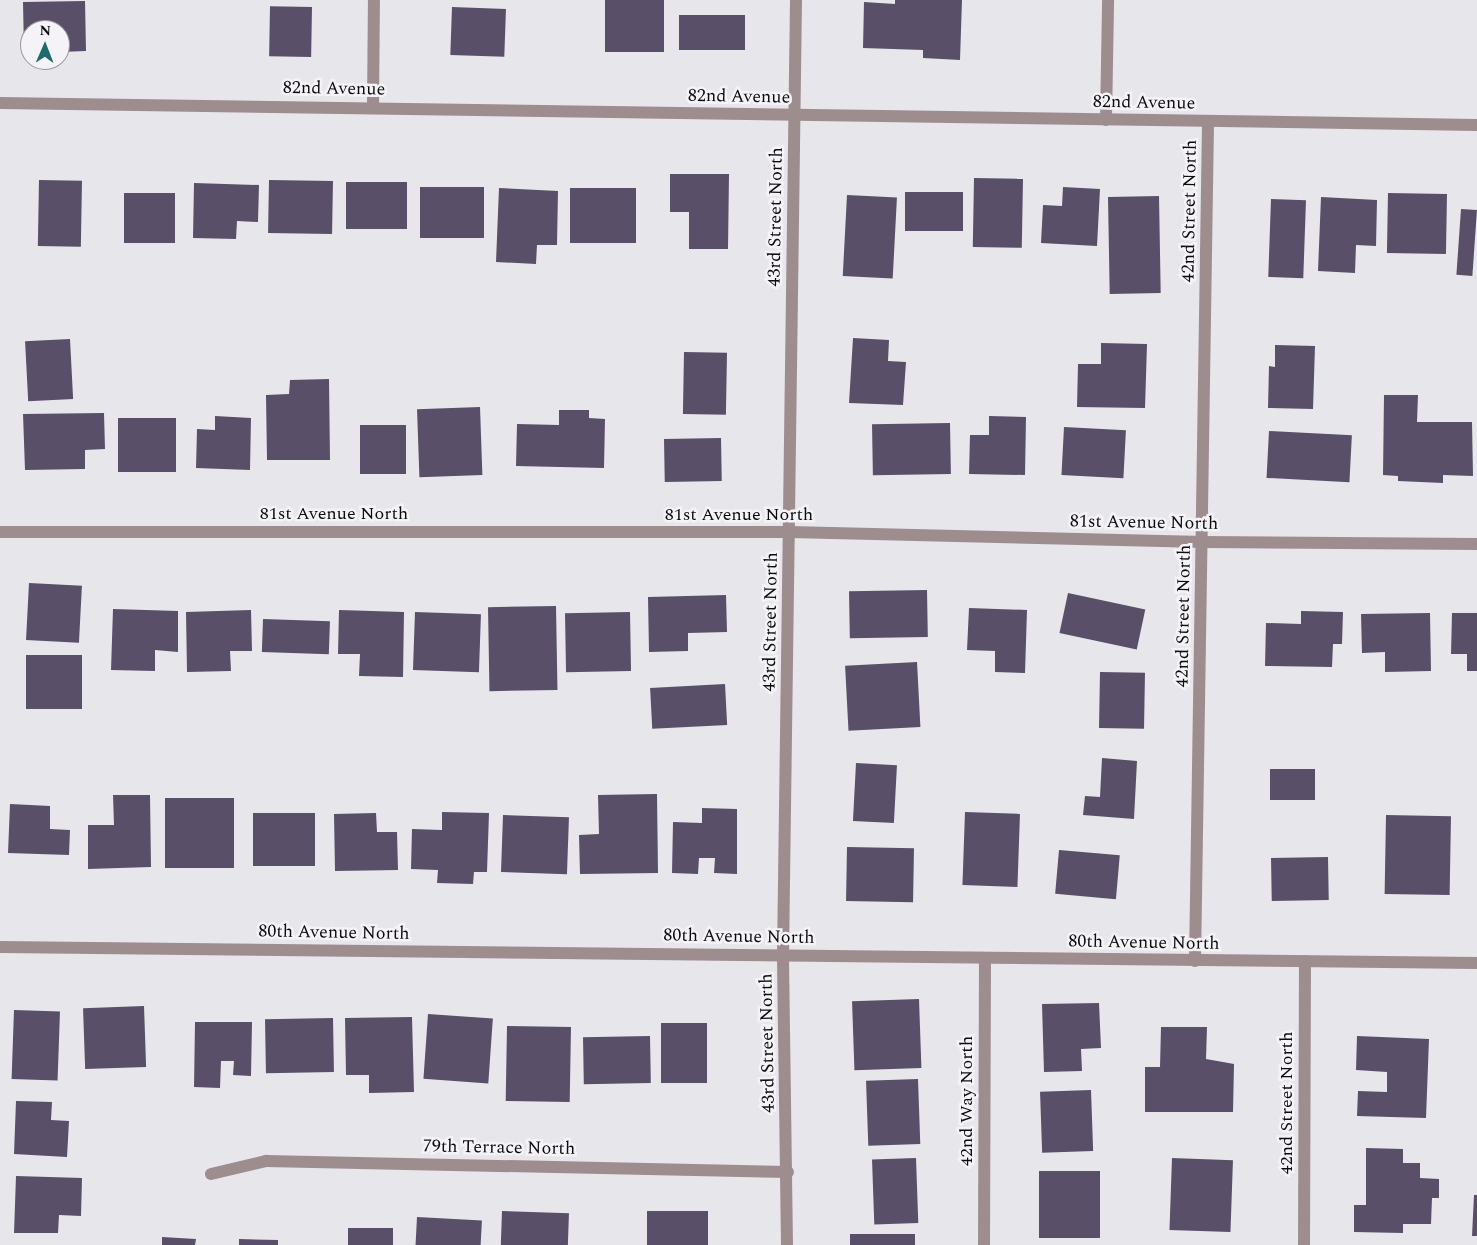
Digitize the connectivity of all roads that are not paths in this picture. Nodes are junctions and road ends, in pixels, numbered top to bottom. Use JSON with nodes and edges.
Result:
{"nodes":[{"id":1,"x":374,"y":0,"type":"edge"},
{"id":2,"x":796,"y":0,"type":"edge"},
{"id":3,"x":1108,"y":0,"type":"edge"},
{"id":4,"x":0,"y":103,"type":"edge"},
{"id":5,"x":373,"y":106,"type":"junction"},
{"id":6,"x":795,"y":116,"type":"junction"},
{"id":7,"x":1106,"y":120,"type":"junction"},
{"id":8,"x":1208,"y":122,"type":"junction"},
{"id":9,"x":1477,"y":125,"type":"edge"},
{"id":10,"x":0,"y":532,"type":"edge"},
{"id":11,"x":790,"y":532,"type":"junction"},
{"id":12,"x":1203,"y":542,"type":"junction"},
{"id":13,"x":1477,"y":544,"type":"edge"},
{"id":14,"x":0,"y":947,"type":"edge"},
{"id":15,"x":783,"y":955,"type":"junction"},
{"id":16,"x":985,"y":958,"type":"junction"},
{"id":17,"x":1194,"y":961,"type":"junction"},
{"id":18,"x":1305,"y":961,"type":"junction"},
{"id":19,"x":1477,"y":963,"type":"edge"},
{"id":20,"x":788,"y":1172,"type":"junction"},
{"id":21,"x":211,"y":1174,"type":"dead end"},
{"id":22,"x":787,"y":1245,"type":"edge"},
{"id":23,"x":984,"y":1245,"type":"edge"},
{"id":24,"x":1304,"y":1245,"type":"edge"}],
"edges":[{"from":1,"to":5,"type":"street"},
{"from":2,"to":6,"type":"street","name":"43rd Street North"},
{"from":3,"to":7,"type":"street"},
{"from":4,"to":5,"type":"street","name":"82nd Avenue"},
{"from":5,"to":6,"type":"street","name":"82nd Avenue"},
{"from":6,"to":7,"type":"street","name":"82nd Avenue"},
{"from":6,"to":11,"type":"street","name":"43rd Street North"},
{"from":7,"to":8,"type":"street","name":"82nd Avenue"},
{"from":8,"to":9,"type":"street","name":"82nd Avenue"},
{"from":8,"to":12,"type":"street","name":"42nd Street North"},
{"from":10,"to":11,"type":"street","name":"81st Avenue North"},
{"from":11,"to":12,"type":"street","name":"81st Avenue North"},
{"from":11,"to":15,"type":"street","name":"43rd Street North"},
{"from":12,"to":13,"type":"street","name":"81st Avenue North"},
{"from":12,"to":17,"type":"street","name":"42nd Street North"},
{"from":14,"to":15,"type":"street","name":"80th Avenue North"},
{"from":15,"to":16,"type":"street","name":"80th Avenue North"},
{"from":15,"to":20,"type":"street","name":"43rd Street North"},
{"from":16,"to":17,"type":"street","name":"80th Avenue North"},
{"from":16,"to":23,"type":"street","name":"42nd Way North"},
{"from":17,"to":18,"type":"street","name":"80th Avenue North"},
{"from":18,"to":19,"type":"street","name":"80th Avenue North"},
{"from":18,"to":24,"type":"street","name":"42nd Street North"},
{"from":20,"to":21,"type":"street","name":"79th Terrace North"},
{"from":20,"to":22,"type":"street","name":"43rd Street North"}]}
